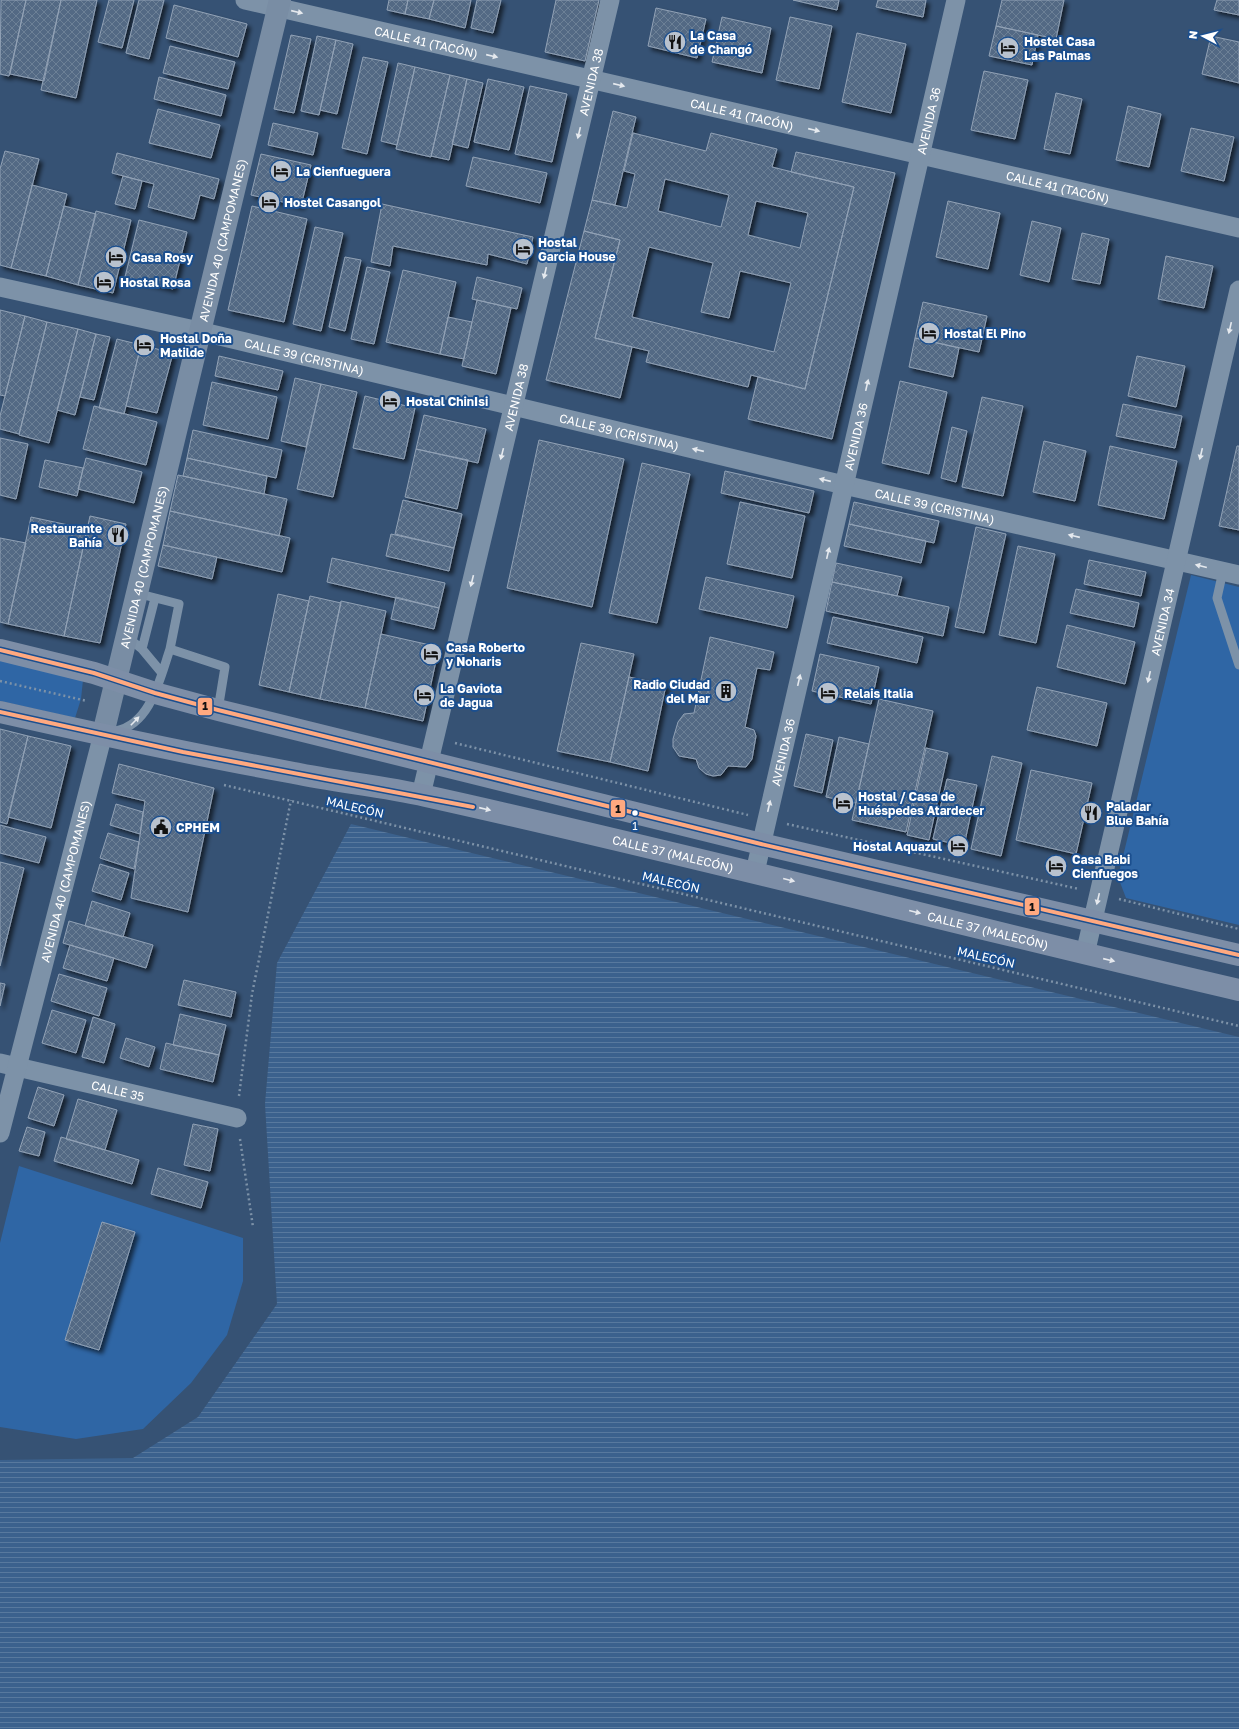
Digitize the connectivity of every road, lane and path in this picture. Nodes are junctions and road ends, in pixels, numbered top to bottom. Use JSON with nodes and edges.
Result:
{"nodes":[{"id":1,"x":245,"y":0,"type":"edge"},
{"id":2,"x":610,"y":0,"type":"edge"},
{"id":3,"x":956,"y":0,"type":"edge"},
{"id":4,"x":279,"y":4,"type":"edge"},
{"id":5,"x":592,"y":79,"type":"junction"},
{"id":6,"x":921,"y":155,"type":"junction"},
{"id":7,"x":1239,"y":228,"type":"edge"},
{"id":8,"x":0,"y":287,"type":"edge"},
{"id":9,"x":1239,"y":290,"type":"edge"},
{"id":10,"x":199,"y":331,"type":"junction"},
{"id":11,"x":514,"y":407,"type":"junction"},
{"id":12,"x":844,"y":485,"type":"junction"},
{"id":13,"x":1176,"y":559,"type":"junction"},
{"id":14,"x":1231,"y":573,"type":"edge"},
{"id":15,"x":145,"y":595,"type":"junction"},
{"id":16,"x":134,"y":642,"type":"junction"},
{"id":17,"x":170,"y":649,"type":"junction"},
{"id":18,"x":0,"y":650,"type":"edge"},
{"id":19,"x":1239,"y":665,"type":"edge"},
{"id":20,"x":162,"y":673,"type":"junction"},
{"id":21,"x":116,"y":680,"type":"junction"},
{"id":22,"x":0,"y":681,"type":"edge"},
{"id":23,"x":155,"y":693,"type":"junction"},
{"id":24,"x":87,"y":701,"type":"dead end"},
{"id":25,"x":218,"y":710,"type":"junction"},
{"id":26,"x":0,"y":712,"type":"edge"},
{"id":27,"x":103,"y":734,"type":"junction"},
{"id":28,"x":434,"y":738,"type":"junction"},
{"id":29,"x":428,"y":761,"type":"junction"},
{"id":30,"x":294,"y":774,"type":"junction"},
{"id":31,"x":221,"y":784,"type":"dead end"},
{"id":32,"x":421,"y":795,"type":"junction"},
{"id":33,"x":290,"y":801,"type":"junction"},
{"id":34,"x":766,"y":820,"type":"junction"},
{"id":35,"x":760,"y":844,"type":"junction"},
{"id":36,"x":755,"y":872,"type":"junction"},
{"id":37,"x":1099,"y":894,"type":"junction"},
{"id":38,"x":1092,"y":921,"type":"junction"},
{"id":39,"x":1239,"y":929,"type":"edge"},
{"id":40,"x":1085,"y":954,"type":"junction"},
{"id":41,"x":1239,"y":955,"type":"edge"},
{"id":42,"x":1239,"y":990,"type":"edge"},
{"id":43,"x":1239,"y":1026,"type":"edge"},
{"id":44,"x":8,"y":1065,"type":"edge"},
{"id":45,"x":237,"y":1118,"type":"junction"},
{"id":46,"x":0,"y":1132,"type":"edge"},
{"id":47,"x":253,"y":1227,"type":"dead end"}],
"edges":[{"from":1,"to":4,"type":"street","name":"CALLE 41 (TACÓN)"},
{"from":2,"to":5,"type":"street","name":"AVENIDA 38"},
{"from":3,"to":6,"type":"street","name":"AVENIDA 36"},
{"from":4,"to":5,"type":"street","name":"CALLE 41 (TACÓN)","one_way":true},
{"from":4,"to":10,"type":"street","name":"AVENIDA 40 (CAMPOMANES)"},
{"from":5,"to":6,"type":"street","name":"CALLE 41 (TACÓN)","one_way":true},
{"from":5,"to":11,"type":"street","name":"AVENIDA 38","one_way":true},
{"from":6,"to":7,"type":"street","name":"CALLE 41 (TACÓN)"},
{"from":12,"to":6,"type":"street","name":"AVENIDA 36","one_way":true},
{"from":8,"to":10,"type":"street","name":"CALLE 39 (CRISTINA)"},
{"from":9,"to":13,"type":"street","name":"AVENIDA 34","one_way":true},
{"from":10,"to":11,"type":"street","name":"CALLE 39 (CRISTINA)"},
{"from":10,"to":15,"type":"street","name":"AVENIDA 40 (CAMPOMANES)"},
{"from":12,"to":11,"type":"street","name":"CALLE 39 (CRISTINA)","one_way":true},
{"from":11,"to":28,"type":"street","name":"AVENIDA 38","one_way":true},
{"from":13,"to":12,"type":"street","name":"CALLE 39 (CRISTINA)","one_way":true},
{"from":34,"to":12,"type":"street","name":"AVENIDA 36","one_way":true},
{"from":14,"to":13,"type":"street","name":"CALLE 39 (CRISTINA)","one_way":true},
{"from":13,"to":37,"type":"street","name":"AVENIDA 34","one_way":true},
{"from":14,"to":19,"type":"lane"},
{"from":15,"to":16,"type":"street","name":"AVENIDA 40 (CAMPOMANES)"},
{"from":15,"to":17,"type":"lane"},
{"from":16,"to":20,"type":"lane"},
{"from":16,"to":21,"type":"street","name":"AVENIDA 40 (CAMPOMANES)"},
{"from":17,"to":20,"type":"lane"},
{"from":17,"to":25,"type":"lane"},
{"from":18,"to":21,"type":"main road"},
{"from":20,"to":23,"type":"lane"},
{"from":21,"to":23,"type":"main road"},
{"from":21,"to":27,"type":"street","name":"AVENIDA 40 (CAMPOMANES)"},
{"from":22,"to":24,"type":"path"},
{"from":23,"to":25,"type":"main road"},
{"from":27,"to":23,"type":"lane","one_way":true},
{"from":25,"to":29,"type":"main road"},
{"from":26,"to":27,"type":"main road","name":"CALLE 37 (MALECÓN)"},
{"from":27,"to":30,"type":"main road","name":"CALLE 37 (MALECÓN)"},
{"from":27,"to":44,"type":"street","name":"AVENIDA 40 (CAMPOMANES)"},
{"from":28,"to":29,"type":"street","name":"AVENIDA 38"},
{"from":28,"to":34,"type":"path"},
{"from":29,"to":32,"type":"street","name":"AVENIDA 38"},
{"from":29,"to":35,"type":"main road"},
{"from":30,"to":32,"type":"main road","name":"CALLE 37 (MALECÓN)"},
{"from":30,"to":33,"type":"path"},
{"from":31,"to":33,"type":"path","name":"MALECÓN"},
{"from":32,"to":36,"type":"main road","name":"CALLE 37 (MALECÓN)","one_way":true},
{"from":33,"to":43,"type":"path","name":"MALECÓN"},
{"from":33,"to":45,"type":"path"},
{"from":34,"to":35,"type":"street","name":"AVENIDA 36"},
{"from":34,"to":37,"type":"path"},
{"from":35,"to":36,"type":"street","name":"AVENIDA 36"},
{"from":35,"to":38,"type":"main road"},
{"from":36,"to":40,"type":"main road","name":"CALLE 37 (MALECÓN)","one_way":true},
{"from":37,"to":38,"type":"street","name":"AVENIDA 34","one_way":true},
{"from":37,"to":39,"type":"path"},
{"from":38,"to":40,"type":"street","name":"AVENIDA 34"},
{"from":38,"to":41,"type":"main road"},
{"from":40,"to":42,"type":"main road","name":"CALLE 37 (MALECÓN)","one_way":true},
{"from":44,"to":45,"type":"street","name":"CALLE 35"},
{"from":44,"to":46,"type":"street","name":"AVENIDA 40 (CAMPOMANES)"},
{"from":45,"to":47,"type":"path"}]}
